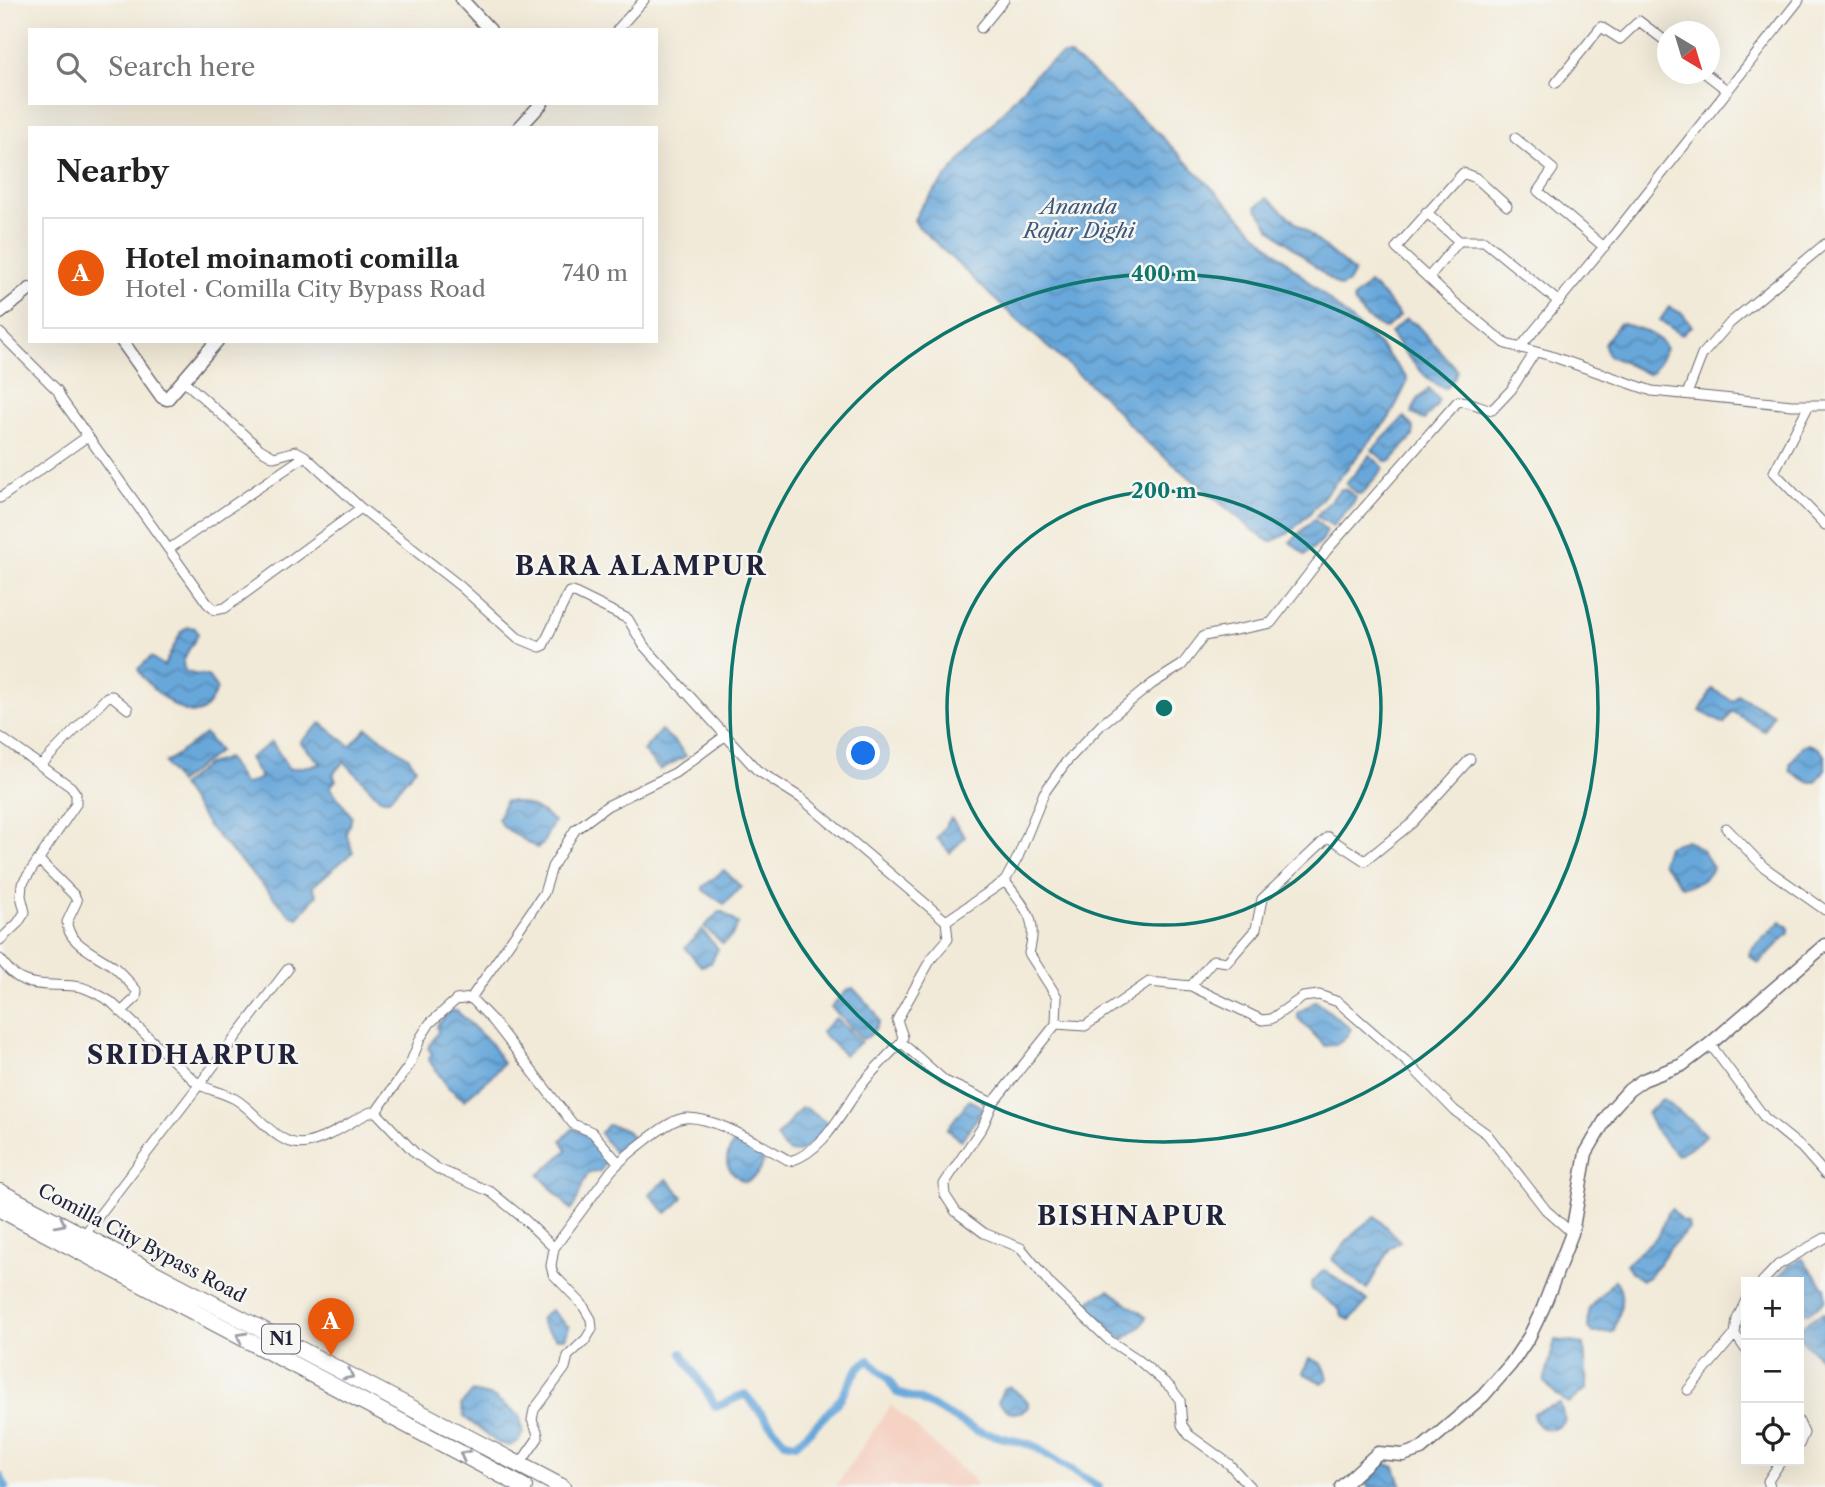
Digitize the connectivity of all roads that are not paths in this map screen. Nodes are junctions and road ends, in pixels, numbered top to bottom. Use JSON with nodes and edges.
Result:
{"nodes":[{"id":1,"x":461,"y":0,"type":"edge"},
{"id":2,"x":644,"y":0,"type":"edge"},
{"id":3,"x":1004,"y":0,"type":"edge"},
{"id":4,"x":1799,"y":0,"type":"edge"},
{"id":5,"x":488,"y":28,"type":"edge"},
{"id":6,"x":619,"y":28,"type":"edge"},
{"id":7,"x":981,"y":28,"type":"dead end"},
{"id":8,"x":1657,"y":35,"type":"edge"},
{"id":9,"x":1556,"y":83,"type":"dead end"},
{"id":10,"x":1719,"y":84,"type":"edge"},
{"id":11,"x":1728,"y":91,"type":"junction"},
{"id":12,"x":540,"y":105,"type":"edge"},
{"id":13,"x":521,"y":126,"type":"edge"},
{"id":14,"x":1515,"y":138,"type":"dead end"},
{"id":15,"x":1507,"y":206,"type":"dead end"},
{"id":16,"x":1426,"y":212,"type":"junction"},
{"id":17,"x":1459,"y":241,"type":"junction"},
{"id":18,"x":1825,"y":244,"type":"edge"},
{"id":19,"x":1604,"y":247,"type":"junction"},
{"id":20,"x":1428,"y":278,"type":"junction"},
{"id":21,"x":28,"y":291,"type":"edge"},
{"id":22,"x":1559,"y":302,"type":"junction"},
{"id":23,"x":0,"y":313,"type":"edge"},
{"id":24,"x":0,"y":333,"type":"edge"},
{"id":25,"x":123,"y":343,"type":"edge"},
{"id":26,"x":215,"y":343,"type":"edge"},
{"id":27,"x":1519,"y":349,"type":"junction"},
{"id":28,"x":1535,"y":352,"type":"junction"},
{"id":29,"x":184,"y":382,"type":"junction"},
{"id":30,"x":1686,"y":394,"type":"junction"},
{"id":31,"x":1809,"y":405,"type":"junction"},
{"id":32,"x":1825,"y":405,"type":"edge"},
{"id":33,"x":88,"y":436,"type":"junction"},
{"id":34,"x":305,"y":456,"type":"junction"},
{"id":35,"x":0,"y":498,"type":"edge"},
{"id":36,"x":361,"y":508,"type":"junction"},
{"id":37,"x":1825,"y":525,"type":"edge"},
{"id":38,"x":169,"y":549,"type":"junction"},
{"id":39,"x":128,"y":709,"type":"dead end"},
{"id":40,"x":726,"y":735,"type":"junction"},
{"id":41,"x":0,"y":737,"type":"edge"},
{"id":42,"x":1470,"y":759,"type":"dead end"},
{"id":43,"x":41,"y":765,"type":"junction"},
{"id":44,"x":1726,"y":828,"type":"dead end"},
{"id":45,"x":39,"y":860,"type":"junction"},
{"id":46,"x":1004,"y":881,"type":"junction"},
{"id":47,"x":1825,"y":909,"type":"edge"},
{"id":48,"x":946,"y":921,"type":"junction"},
{"id":49,"x":0,"y":940,"type":"edge"},
{"id":50,"x":1825,"y":945,"type":"edge"},
{"id":51,"x":0,"y":960,"type":"edge"},
{"id":52,"x":288,"y":969,"type":"dead end"},
{"id":53,"x":1191,"y":986,"type":"junction"},
{"id":54,"x":471,"y":998,"type":"junction"},
{"id":55,"x":121,"y":1012,"type":"junction"},
{"id":56,"x":1056,"y":1024,"type":"junction"},
{"id":57,"x":901,"y":1042,"type":"junction"},
{"id":58,"x":1710,"y":1044,"type":"junction"},
{"id":59,"x":200,"y":1085,"type":"junction"},
{"id":60,"x":993,"y":1103,"type":"junction"},
{"id":61,"x":376,"y":1112,"type":"junction"},
{"id":62,"x":618,"y":1162,"type":"junction"},
{"id":63,"x":1825,"y":1174,"type":"edge"},
{"id":64,"x":0,"y":1192,"type":"edge"},
{"id":65,"x":0,"y":1209,"type":"edge"},
{"id":66,"x":1572,"y":1233,"type":"junction"},
{"id":67,"x":84,"y":1235,"type":"junction"},
{"id":68,"x":1825,"y":1238,"type":"edge"},
{"id":69,"x":554,"y":1248,"type":"junction"},
{"id":70,"x":1767,"y":1277,"type":"edge"},
{"id":71,"x":1741,"y":1311,"type":"edge"},
{"id":72,"x":1735,"y":1334,"type":"junction"},
{"id":73,"x":1741,"y":1343,"type":"edge"},
{"id":74,"x":1688,"y":1390,"type":"dead end"},
{"id":75,"x":520,"y":1464,"type":"junction"},
{"id":76,"x":1778,"y":1466,"type":"edge"},
{"id":77,"x":524,"y":1487,"type":"edge"},
{"id":78,"x":562,"y":1487,"type":"edge"},
{"id":79,"x":1250,"y":1487,"type":"edge"},
{"id":80,"x":1341,"y":1487,"type":"edge"},
{"id":81,"x":1770,"y":1487,"type":"edge"}],
"edges":[{"from":1,"to":5,"type":"main road"},
{"from":2,"to":6,"type":"street"},
{"from":3,"to":7,"type":"street"},
{"from":4,"to":11,"type":"street"},
{"from":8,"to":9,"type":"street"},
{"from":10,"to":11,"type":"street"},
{"from":11,"to":19,"type":"street"},
{"from":12,"to":13,"type":"main road"},
{"from":14,"to":19,"type":"street"},
{"from":15,"to":16,"type":"street"},
{"from":16,"to":17,"type":"street"},
{"from":16,"to":20,"type":"street"},
{"from":17,"to":20,"type":"street"},
{"from":17,"to":22,"type":"street"},
{"from":18,"to":30,"type":"street"},
{"from":19,"to":22,"type":"street"},
{"from":20,"to":27,"type":"street"},
{"from":21,"to":23,"type":"main road"},
{"from":22,"to":27,"type":"street"},
{"from":24,"to":33,"type":"street"},
{"from":25,"to":29,"type":"main road"},
{"from":26,"to":29,"type":"main road"},
{"from":27,"to":28,"type":"street"},
{"from":28,"to":30,"type":"street"},
{"from":28,"to":46,"type":"street"},
{"from":29,"to":34,"type":"street"},
{"from":30,"to":31,"type":"street"},
{"from":31,"to":32,"type":"street"},
{"from":31,"to":37,"type":"street"},
{"from":33,"to":35,"type":"street"},
{"from":33,"to":38,"type":"street"},
{"from":34,"to":36,"type":"street"},
{"from":34,"to":38,"type":"street"},
{"from":36,"to":38,"type":"street"},
{"from":36,"to":40,"type":"street"},
{"from":39,"to":43,"type":"street"},
{"from":40,"to":48,"type":"street"},
{"from":40,"to":54,"type":"street"},
{"from":41,"to":43,"type":"street"},
{"from":42,"to":53,"type":"street"},
{"from":43,"to":45,"type":"street"},
{"from":44,"to":47,"type":"street"},
{"from":45,"to":49,"type":"street"},
{"from":45,"to":55,"type":"street"},
{"from":46,"to":48,"type":"street"},
{"from":46,"to":56,"type":"street"},
{"from":48,"to":57,"type":"street"},
{"from":50,"to":58,"type":"main road"},
{"from":51,"to":55,"type":"street"},
{"from":52,"to":59,"type":"street"},
{"from":53,"to":56,"type":"street"},
{"from":53,"to":66,"type":"street"},
{"from":54,"to":61,"type":"street"},
{"from":54,"to":62,"type":"street"},
{"from":55,"to":59,"type":"street"},
{"from":56,"to":60,"type":"street"},
{"from":57,"to":60,"type":"street"},
{"from":57,"to":62,"type":"street"},
{"from":58,"to":63,"type":"street"},
{"from":58,"to":66,"type":"main road"},
{"from":59,"to":61,"type":"street"},
{"from":59,"to":67,"type":"street"},
{"from":60,"to":79,"type":"street"},
{"from":61,"to":69,"type":"street"},
{"from":62,"to":69,"type":"street"},
{"from":64,"to":67,"type":"highway","name":"Comilla City Bypass Road","number":"N1","one_way":true},
{"from":77,"to":65,"type":"highway","number":"N1","one_way":true},
{"from":66,"to":80,"type":"main road"},
{"from":67,"to":75,"type":"highway","name":"Comilla City Bypass Road","number":"N1","one_way":true},
{"from":68,"to":70,"type":"street"},
{"from":69,"to":75,"type":"street"},
{"from":71,"to":72,"type":"street"},
{"from":72,"to":73,"type":"street"},
{"from":72,"to":74,"type":"street"},
{"from":75,"to":78,"type":"highway","name":"Comilla City Bypass Road","number":"N1"},
{"from":76,"to":81,"type":"street"}]}
